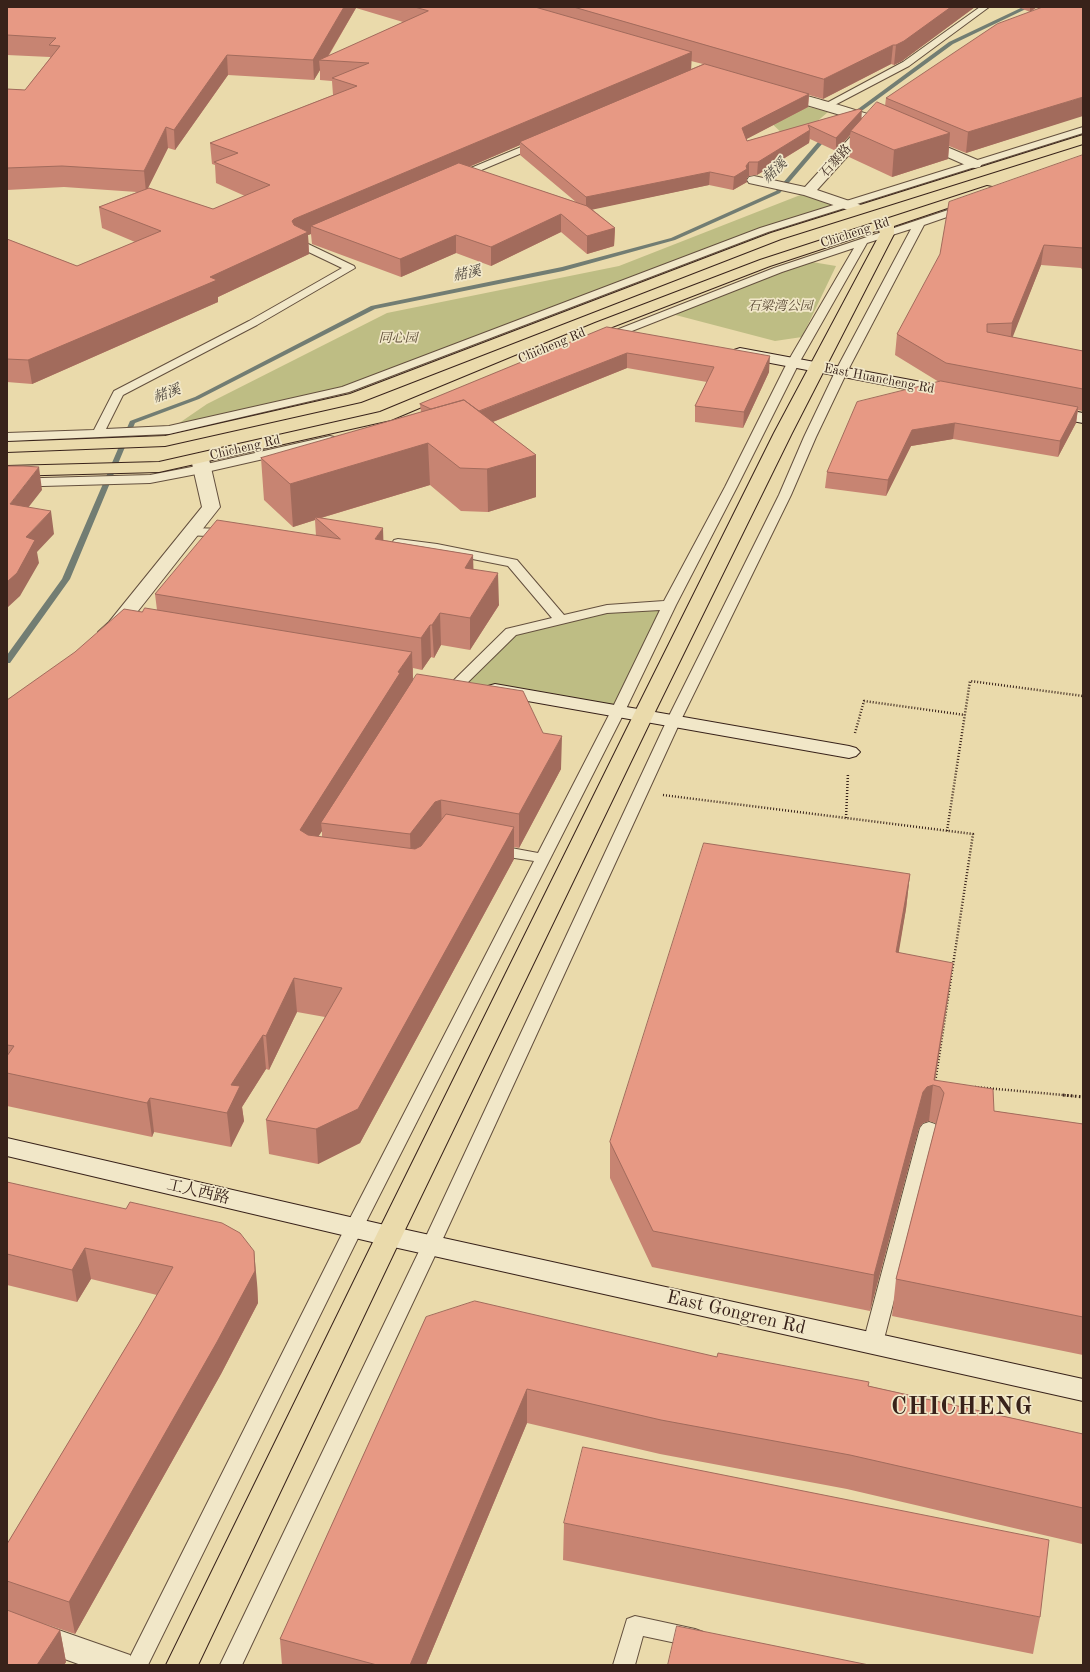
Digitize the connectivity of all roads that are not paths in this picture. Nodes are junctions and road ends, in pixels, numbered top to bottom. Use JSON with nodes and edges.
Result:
{"nodes":[{"id":1,"x":986,"y":7,"type":"edge"},
{"id":2,"x":765,"y":89,"type":"edge"},
{"id":3,"x":826,"y":106,"type":"junction"},
{"id":4,"x":876,"y":118,"type":"junction"},
{"id":5,"x":1083,"y":130,"type":"edge"},
{"id":6,"x":546,"y":139,"type":"edge"},
{"id":7,"x":1083,"y":139,"type":"edge"},
{"id":8,"x":975,"y":164,"type":"junction"},
{"id":9,"x":754,"y":180,"type":"dead end"},
{"id":10,"x":444,"y":182,"type":"edge"},
{"id":11,"x":997,"y":191,"type":"joint"},
{"id":12,"x":808,"y":192,"type":"junction"},
{"id":13,"x":852,"y":207,"type":"junction"},
{"id":14,"x":920,"y":222,"type":"junction"},
{"id":15,"x":887,"y":228,"type":"junction"},
{"id":16,"x":314,"y":238,"type":"dead end"},
{"id":17,"x":862,"y":242,"type":"junction"},
{"id":18,"x":601,"y":326,"type":"junction"},
{"id":19,"x":623,"y":330,"type":"junction"},
{"id":20,"x":654,"y":336,"type":"edge"},
{"id":21,"x":594,"y":342,"type":"edge"},
{"id":22,"x":724,"y":350,"type":"edge"},
{"id":23,"x":793,"y":363,"type":"junction"},
{"id":24,"x":817,"y":368,"type":"junction"},
{"id":25,"x":841,"y":372,"type":"junction"},
{"id":26,"x":962,"y":395,"type":"edge"},
{"id":27,"x":1030,"y":408,"type":"edge"},
{"id":28,"x":1083,"y":418,"type":"edge"},
{"id":29,"x":389,"y":426,"type":"edge"},
{"id":30,"x":7,"y":437,"type":"edge"},
{"id":31,"x":95,"y":439,"type":"junction"},
{"id":32,"x":7,"y":447,"type":"edge"},
{"id":33,"x":201,"y":464,"type":"junction"},
{"id":34,"x":7,"y":471,"type":"edge"},
{"id":35,"x":69,"y":475,"type":"junction"},
{"id":36,"x":7,"y":483,"type":"edge"},
{"id":37,"x":191,"y":532,"type":"junction"},
{"id":38,"x":238,"y":533,"type":"edge"},
{"id":39,"x":386,"y":542,"type":"edge"},
{"id":40,"x":670,"y":605,"type":"junction"},
{"id":41,"x":561,"y":620,"type":"junction"},
{"id":42,"x":116,"y":626,"type":"junction"},
{"id":43,"x":139,"y":630,"type":"edge"},
{"id":44,"x":97,"y":641,"type":"edge"},
{"id":45,"x":450,"y":682,"type":"joint"},
{"id":46,"x":617,"y":712,"type":"junction"},
{"id":47,"x":643,"y":716,"type":"junction"},
{"id":48,"x":674,"y":720,"type":"junction"},
{"id":49,"x":849,"y":752,"type":"road end"},
{"id":50,"x":481,"y":847,"type":"edge"},
{"id":51,"x":543,"y":858,"type":"junction"},
{"id":52,"x":929,"y":1128,"type":"road end"},
{"id":53,"x":7,"y":1148,"type":"edge"},
{"id":54,"x":354,"y":1228,"type":"junction"},
{"id":55,"x":389,"y":1236,"type":"junction"},
{"id":56,"x":431,"y":1245,"type":"junction"},
{"id":57,"x":873,"y":1343,"type":"junction"},
{"id":58,"x":1083,"y":1390,"type":"edge"},
{"id":59,"x":7,"y":1625,"type":"edge"},
{"id":60,"x":711,"y":1642,"type":"edge"},
{"id":61,"x":119,"y":1665,"type":"edge"},
{"id":62,"x":137,"y":1665,"type":"edge"},
{"id":63,"x":182,"y":1665,"type":"edge"},
{"id":64,"x":231,"y":1665,"type":"edge"},
{"id":65,"x":624,"y":1665,"type":"edge"}],
"edges":[{"from":1,"to":3,"type":"lane"},
{"from":2,"to":3,"type":"main road"},
{"from":3,"to":4,"type":"main road"},
{"from":4,"to":8,"type":"main road"},
{"from":4,"to":12,"type":"main road","name":"石寨路"},
{"from":5,"to":8,"type":"lane"},
{"from":6,"to":10,"type":"lane"},
{"from":7,"to":13,"type":"main road","name":"Chicheng Rd"},
{"from":8,"to":13,"type":"lane"},
{"from":9,"to":12,"type":"main road"},
{"from":11,"to":14,"type":"lane"},
{"from":11,"to":15,"type":"main road","name":"Chicheng Rd"},
{"from":12,"to":13,"type":"main road","name":"石寨路"},
{"from":13,"to":15,"type":"main road"},
{"from":13,"to":31,"type":"main road","name":"Chicheng Rd"},
{"from":14,"to":15,"type":"lane"},
{"from":14,"to":25,"type":"lane"},
{"from":15,"to":17,"type":"lane"},
{"from":15,"to":18,"type":"main road","name":"Chicheng Rd"},
{"from":15,"to":24,"type":"main road"},
{"from":16,"to":31,"type":"lane"},
{"from":17,"to":19,"type":"lane"},
{"from":17,"to":23,"type":"lane"},
{"from":18,"to":19,"type":"main road"},
{"from":18,"to":33,"type":"main road","name":"Chicheng Rd"},
{"from":19,"to":20,"type":"main road"},
{"from":19,"to":21,"type":"lane"},
{"from":22,"to":23,"type":"main road","name":"East Huancheng Rd"},
{"from":23,"to":24,"type":"main road","name":"East Huancheng Rd"},
{"from":23,"to":40,"type":"lane"},
{"from":24,"to":25,"type":"main road","name":"East Huancheng Rd"},
{"from":24,"to":47,"type":"main road"},
{"from":25,"to":26,"type":"main road","name":"East Huancheng Rd"},
{"from":25,"to":48,"type":"lane"},
{"from":27,"to":28,"type":"main road"},
{"from":29,"to":33,"type":"lane"},
{"from":30,"to":31,"type":"lane"},
{"from":31,"to":32,"type":"main road","name":"Chicheng Rd"},
{"from":33,"to":35,"type":"main road","name":"Chicheng Rd"},
{"from":33,"to":37,"type":"main road"},
{"from":34,"to":35,"type":"main road","name":"Chicheng Rd"},
{"from":35,"to":36,"type":"lane"},
{"from":37,"to":38,"type":"lane"},
{"from":37,"to":42,"type":"main road"},
{"from":39,"to":41,"type":"lane"},
{"from":40,"to":41,"type":"lane"},
{"from":40,"to":46,"type":"lane"},
{"from":41,"to":45,"type":"lane"},
{"from":42,"to":43,"type":"main road"},
{"from":42,"to":44,"type":"main road"},
{"from":45,"to":46,"type":"main road"},
{"from":46,"to":47,"type":"main road"},
{"from":46,"to":51,"type":"lane"},
{"from":47,"to":48,"type":"main road"},
{"from":47,"to":55,"type":"main road"},
{"from":48,"to":49,"type":"main road"},
{"from":48,"to":56,"type":"lane"},
{"from":50,"to":51,"type":"lane"},
{"from":51,"to":54,"type":"lane"},
{"from":52,"to":57,"type":"lane"},
{"from":53,"to":54,"type":"main road","name":"工人西路"},
{"from":54,"to":55,"type":"main road","name":"工人西路"},
{"from":54,"to":62,"type":"lane"},
{"from":55,"to":56,"type":"main road","name":"East Gongren Rd"},
{"from":55,"to":63,"type":"main road"},
{"from":56,"to":57,"type":"main road","name":"East Gongren Rd"},
{"from":56,"to":64,"type":"lane"},
{"from":57,"to":58,"type":"main road","name":"East Gongren Rd"},
{"from":59,"to":61,"type":"main road"},
{"from":60,"to":65,"type":"lane"}]}
